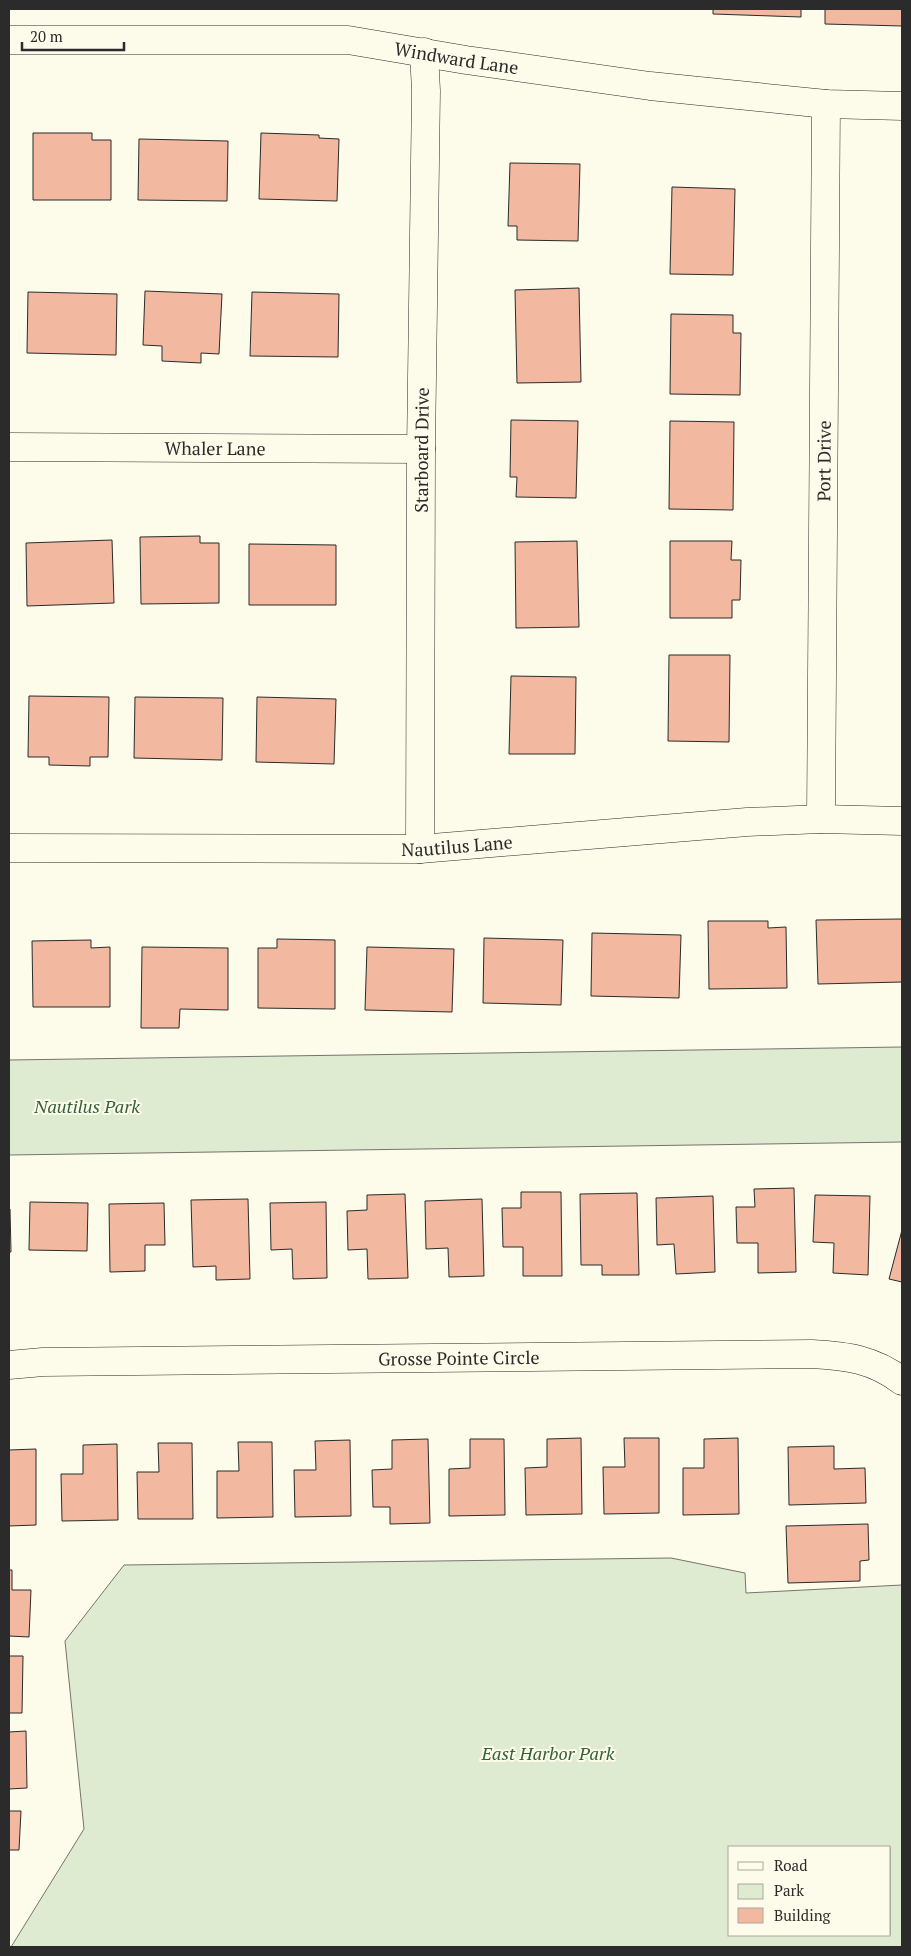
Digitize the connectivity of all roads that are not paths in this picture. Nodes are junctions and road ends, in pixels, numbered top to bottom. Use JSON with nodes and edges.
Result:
{"nodes":[{"id":1,"x":9,"y":40,"type":"edge"},
{"id":2,"x":424,"y":52,"type":"junction"},
{"id":3,"x":826,"y":104,"type":"junction"},
{"id":4,"x":902,"y":106,"type":"edge"},
{"id":5,"x":9,"y":447,"type":"edge"},
{"id":6,"x":421,"y":449,"type":"junction"},
{"id":7,"x":821,"y":819,"type":"junction"},
{"id":8,"x":902,"y":821,"type":"edge"},
{"id":9,"x":9,"y":848,"type":"edge"},
{"id":10,"x":420,"y":849,"type":"junction"},
{"id":11,"x":9,"y":1365,"type":"edge"},
{"id":12,"x":902,"y":1381,"type":"edge"}],
"edges":[{"from":1,"to":2,"type":"street","name":"Windward Lane"},
{"from":2,"to":3,"type":"street","name":"Windward Lane"},
{"from":2,"to":6,"type":"street","name":"Starboard Drive"},
{"from":3,"to":4,"type":"street","name":"Windward Lane"},
{"from":3,"to":7,"type":"street","name":"Port Drive"},
{"from":5,"to":6,"type":"street","name":"Whaler Lane"},
{"from":6,"to":10,"type":"street","name":"Starboard Drive"},
{"from":7,"to":8,"type":"street","name":"Nautilus Lane"},
{"from":7,"to":10,"type":"street","name":"Nautilus Lane"},
{"from":9,"to":10,"type":"street","name":"Nautilus Lane"},
{"from":11,"to":12,"type":"street","name":"Grosse Pointe Circle"}]}
